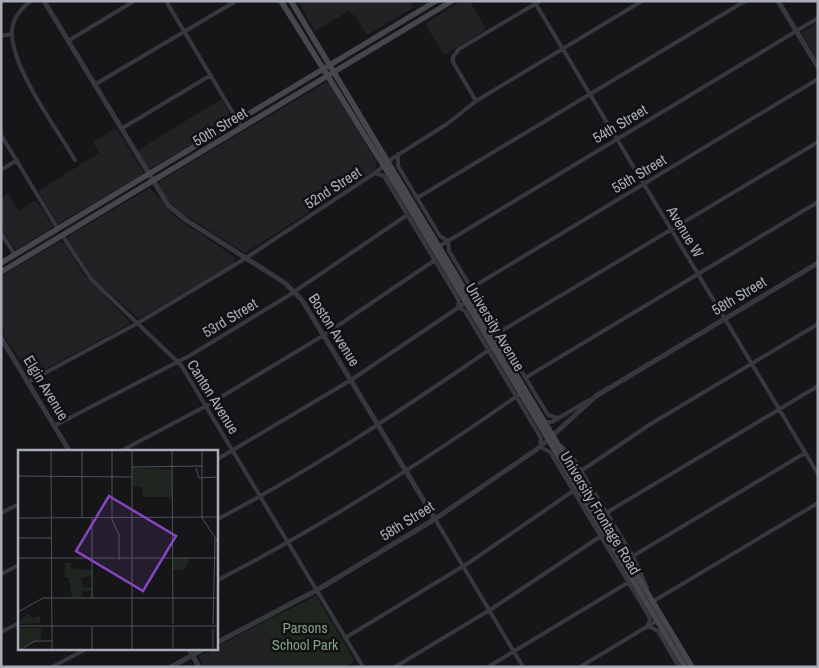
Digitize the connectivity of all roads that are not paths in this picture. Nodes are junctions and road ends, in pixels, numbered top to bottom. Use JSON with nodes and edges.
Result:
{"nodes":[{"id":1,"x":31,"y":1,"type":"edge"},
{"id":2,"x":44,"y":1,"type":"edge"},
{"id":3,"x":134,"y":1,"type":"edge"},
{"id":4,"x":166,"y":1,"type":"edge"},
{"id":5,"x":236,"y":1,"type":"edge"},
{"id":6,"x":281,"y":1,"type":"edge"},
{"id":7,"x":291,"y":1,"type":"edge"},
{"id":8,"x":436,"y":1,"type":"edge"},
{"id":9,"x":452,"y":1,"type":"edge"},
{"id":10,"x":642,"y":1,"type":"edge"},
{"id":11,"x":744,"y":1,"type":"edge"},
{"id":12,"x":778,"y":1,"type":"edge"},
{"id":13,"x":536,"y":2,"type":"edge"},
{"id":14,"x":298,"y":11,"type":"junction"},
{"id":15,"x":291,"y":15,"type":"junction"},
{"id":16,"x":818,"y":18,"type":"edge"},
{"id":17,"x":184,"y":31,"type":"junction"},
{"id":18,"x":796,"y":31,"type":"junction"},
{"id":19,"x":12,"y":34,"type":"junction"},
{"id":20,"x":1,"y":36,"type":"edge"},
{"id":21,"x":68,"y":41,"type":"junction"},
{"id":22,"x":563,"y":49,"type":"junction"},
{"id":23,"x":330,"y":63,"type":"junction"},
{"id":24,"x":324,"y":67,"type":"junction"},
{"id":25,"x":818,"y":67,"type":"edge"},
{"id":26,"x":336,"y":72,"type":"junction"},
{"id":27,"x":211,"y":75,"type":"junction"},
{"id":28,"x":329,"y":76,"type":"junction"},
{"id":29,"x":818,"y":79,"type":"edge"},
{"id":30,"x":94,"y":85,"type":"junction"},
{"id":31,"x":590,"y":94,"type":"junction"},
{"id":32,"x":476,"y":101,"type":"junction"},
{"id":33,"x":238,"y":121,"type":"junction"},
{"id":34,"x":242,"y":128,"type":"junction"},
{"id":35,"x":120,"y":129,"type":"junction"},
{"id":36,"x":1,"y":135,"type":"edge"},
{"id":37,"x":617,"y":140,"type":"junction"},
{"id":38,"x":818,"y":142,"type":"edge"},
{"id":39,"x":398,"y":154,"type":"junction"},
{"id":40,"x":17,"y":160,"type":"junction"},
{"id":41,"x":76,"y":160,"type":"dead end"},
{"id":42,"x":386,"y":163,"type":"junction"},
{"id":43,"x":1,"y":170,"type":"edge"},
{"id":44,"x":375,"y":173,"type":"junction"},
{"id":45,"x":148,"y":176,"type":"junction"},
{"id":46,"x":152,"y":182,"type":"junction"},
{"id":47,"x":644,"y":184,"type":"junction"},
{"id":48,"x":417,"y":198,"type":"junction"},
{"id":49,"x":818,"y":202,"type":"edge"},
{"id":50,"x":407,"y":215,"type":"junction"},
{"id":51,"x":58,"y":229,"type":"junction"},
{"id":52,"x":671,"y":229,"type":"junction"},
{"id":53,"x":1,"y":233,"type":"edge"},
{"id":54,"x":62,"y":236,"type":"junction"},
{"id":55,"x":448,"y":241,"type":"junction"},
{"id":56,"x":437,"y":248,"type":"junction"},
{"id":57,"x":15,"y":256,"type":"junction"},
{"id":58,"x":246,"y":258,"type":"junction"},
{"id":59,"x":435,"y":260,"type":"junction"},
{"id":60,"x":1,"y":264,"type":"edge"},
{"id":61,"x":816,"y":264,"type":"edge"},
{"id":62,"x":818,"y":271,"type":"edge"},
{"id":63,"x":1,"y":272,"type":"edge"},
{"id":64,"x":698,"y":274,"type":"junction"},
{"id":65,"x":471,"y":288,"type":"junction"},
{"id":66,"x":295,"y":291,"type":"junction"},
{"id":67,"x":469,"y":300,"type":"junction"},
{"id":68,"x":458,"y":307,"type":"junction"},
{"id":69,"x":724,"y":319,"type":"junction"},
{"id":70,"x":138,"y":323,"type":"junction"},
{"id":71,"x":818,"y":324,"type":"edge"},
{"id":72,"x":498,"y":333,"type":"junction"},
{"id":73,"x":324,"y":335,"type":"junction"},
{"id":74,"x":1,"y":338,"type":"edge"},
{"id":75,"x":489,"y":350,"type":"junction"},
{"id":76,"x":179,"y":362,"type":"junction"},
{"id":77,"x":751,"y":364,"type":"junction"},
{"id":78,"x":525,"y":378,"type":"junction"},
{"id":79,"x":351,"y":380,"type":"junction"},
{"id":80,"x":28,"y":382,"type":"junction"},
{"id":81,"x":818,"y":386,"type":"edge"},
{"id":82,"x":517,"y":396,"type":"junction"},
{"id":83,"x":596,"y":396,"type":"junction"},
{"id":84,"x":206,"y":406,"type":"junction"},
{"id":85,"x":779,"y":409,"type":"junction"},
{"id":86,"x":558,"y":418,"type":"junction"},
{"id":87,"x":546,"y":422,"type":"junction"},
{"id":88,"x":54,"y":426,"type":"junction"},
{"id":89,"x":378,"y":426,"type":"junction"},
{"id":90,"x":552,"y":438,"type":"junction"},
{"id":91,"x":560,"y":446,"type":"junction"},
{"id":92,"x":540,"y":447,"type":"junction"},
{"id":93,"x":69,"y":450,"type":"edge"},
{"id":94,"x":123,"y":450,"type":"edge"},
{"id":95,"x":233,"y":451,"type":"junction"},
{"id":96,"x":805,"y":453,"type":"junction"},
{"id":97,"x":218,"y":459,"type":"edge"},
{"id":98,"x":581,"y":471,"type":"junction"},
{"id":99,"x":406,"y":472,"type":"junction"},
{"id":100,"x":818,"y":474,"type":"edge"},
{"id":101,"x":573,"y":491,"type":"junction"},
{"id":102,"x":261,"y":497,"type":"junction"},
{"id":103,"x":818,"y":503,"type":"edge"},
{"id":104,"x":18,"y":504,"type":"edge"},
{"id":105,"x":1,"y":513,"type":"edge"},
{"id":106,"x":606,"y":513,"type":"junction"},
{"id":107,"x":218,"y":519,"type":"edge"},
{"id":108,"x":435,"y":519,"type":"junction"},
{"id":109,"x":601,"y":536,"type":"junction"},
{"id":110,"x":289,"y":544,"type":"junction"},
{"id":111,"x":633,"y":556,"type":"junction"},
{"id":112,"x":18,"y":566,"type":"edge"},
{"id":113,"x":463,"y":566,"type":"junction"},
{"id":114,"x":1,"y":574,"type":"edge"},
{"id":115,"x":218,"y":580,"type":"edge"},
{"id":116,"x":629,"y":582,"type":"junction"},
{"id":117,"x":647,"y":588,"type":"junction"},
{"id":118,"x":317,"y":590,"type":"junction"},
{"id":119,"x":651,"y":603,"type":"junction"},
{"id":120,"x":489,"y":610,"type":"junction"},
{"id":121,"x":660,"y":619,"type":"junction"},
{"id":122,"x":18,"y":624,"type":"edge"},
{"id":123,"x":648,"y":626,"type":"junction"},
{"id":124,"x":1,"y":632,"type":"edge"},
{"id":125,"x":346,"y":638,"type":"junction"},
{"id":126,"x":218,"y":642,"type":"edge"},
{"id":127,"x":84,"y":650,"type":"edge"},
{"id":128,"x":190,"y":650,"type":"edge"},
{"id":129,"x":202,"y":650,"type":"edge"},
{"id":130,"x":514,"y":651,"type":"junction"},
{"id":131,"x":193,"y":656,"type":"junction"},
{"id":132,"x":677,"y":666,"type":"edge"},
{"id":133,"x":52,"y":667,"type":"edge"},
{"id":134,"x":171,"y":667,"type":"edge"},
{"id":135,"x":199,"y":667,"type":"edge"},
{"id":136,"x":363,"y":667,"type":"edge"},
{"id":137,"x":395,"y":667,"type":"edge"},
{"id":138,"x":488,"y":667,"type":"edge"},
{"id":139,"x":524,"y":667,"type":"edge"},
{"id":140,"x":580,"y":667,"type":"edge"},
{"id":141,"x":685,"y":667,"type":"edge"},
{"id":142,"x":692,"y":667,"type":"edge"}],
"edges":[{"from":1,"to":19,"type":"street"},
{"from":2,"to":21,"type":"street","name":"Boston Avenue"},
{"from":3,"to":21,"type":"street"},
{"from":4,"to":17,"type":"street"},
{"from":5,"to":17,"type":"street"},
{"from":6,"to":15,"type":"main road","name":"University Avenue"},
{"from":7,"to":14,"type":"main road","name":"University Avenue"},
{"from":8,"to":23,"type":"main road","name":"50th Street"},
{"from":9,"to":26,"type":"main road","name":"50th Street"},
{"from":10,"to":22,"type":"street","name":"52nd Street"},
{"from":11,"to":31,"type":"street"},
{"from":12,"to":18,"type":"street"},
{"from":13,"to":22,"type":"street","name":"Avenue W"},
{"from":13,"to":32,"type":"street"},
{"from":14,"to":15,"type":"main road"},
{"from":14,"to":23,"type":"main road","name":"University Avenue"},
{"from":15,"to":24,"type":"main road","name":"University Avenue"},
{"from":16,"to":18,"type":"street","name":"54th Street"},
{"from":17,"to":27,"type":"street"},
{"from":17,"to":30,"type":"street"},
{"from":18,"to":25,"type":"street"},
{"from":18,"to":37,"type":"street","name":"54th Street"},
{"from":19,"to":20,"type":"street"},
{"from":19,"to":41,"type":"street"},
{"from":21,"to":30,"type":"street","name":"Boston Avenue"},
{"from":22,"to":31,"type":"street","name":"Avenue W"},
{"from":22,"to":32,"type":"street","name":"52nd Street"},
{"from":23,"to":24,"type":"main road","name":"50th Street"},
{"from":23,"to":26,"type":"main road","name":"University Avenue"},
{"from":24,"to":28,"type":"main road","name":"University Avenue"},
{"from":24,"to":33,"type":"main road","name":"50th Street"},
{"from":26,"to":28,"type":"main road","name":"50th Street"},
{"from":26,"to":42,"type":"main road","name":"University Avenue"},
{"from":27,"to":33,"type":"street"},
{"from":27,"to":35,"type":"street"},
{"from":28,"to":34,"type":"main road","name":"50th Street"},
{"from":28,"to":42,"type":"main road","name":"University Avenue"},
{"from":29,"to":47,"type":"street","name":"55th Street"},
{"from":30,"to":35,"type":"street","name":"Boston Avenue"},
{"from":31,"to":37,"type":"street","name":"Avenue W"},
{"from":31,"to":48,"type":"street"},
{"from":32,"to":39,"type":"street","name":"52nd Street"},
{"from":33,"to":34,"type":"street"},
{"from":33,"to":45,"type":"main road","name":"50th Street"},
{"from":34,"to":46,"type":"main road","name":"50th Street"},
{"from":35,"to":45,"type":"street","name":"Boston Avenue"},
{"from":36,"to":40,"type":"street","name":"Canton Avenue"},
{"from":37,"to":47,"type":"street","name":"Avenue W"},
{"from":37,"to":55,"type":"street","name":"54th Street"},
{"from":38,"to":52,"type":"street"},
{"from":39,"to":42,"type":"street","name":"52nd Street"},
{"from":39,"to":48,"type":"street"},
{"from":40,"to":43,"type":"street"},
{"from":40,"to":51,"type":"street","name":"Canton Avenue"},
{"from":42,"to":44,"type":"street","name":"52nd Street"},
{"from":42,"to":56,"type":"main road","name":"University Avenue"},
{"from":44,"to":50,"type":"street","name":"University Frontage Road"},
{"from":44,"to":58,"type":"street","name":"52nd Street"},
{"from":45,"to":46,"type":"street","name":"Boston Avenue"},
{"from":45,"to":51,"type":"main road","name":"50th Street"},
{"from":46,"to":54,"type":"main road","name":"50th Street"},
{"from":46,"to":58,"type":"street","name":"Boston Avenue"},
{"from":47,"to":52,"type":"street","name":"Avenue W"},
{"from":47,"to":65,"type":"street","name":"55th Street"},
{"from":48,"to":55,"type":"street"},
{"from":49,"to":64,"type":"street"},
{"from":50,"to":59,"type":"street","name":"University Frontage Road"},
{"from":50,"to":66,"type":"street","name":"53rd Street"},
{"from":51,"to":54,"type":"street","name":"Canton Avenue"},
{"from":51,"to":57,"type":"main road","name":"50th Street"},
{"from":52,"to":64,"type":"street","name":"Avenue W"},
{"from":52,"to":72,"type":"street"},
{"from":53,"to":57,"type":"street"},
{"from":54,"to":63,"type":"main road","name":"50th Street"},
{"from":54,"to":70,"type":"street","name":"Canton Avenue"},
{"from":55,"to":56,"type":"street","name":"54th Street"},
{"from":55,"to":65,"type":"street"},
{"from":56,"to":67,"type":"main road","name":"University Avenue"},
{"from":57,"to":60,"type":"main road","name":"50th Street"},
{"from":58,"to":66,"type":"street","name":"Boston Avenue"},
{"from":58,"to":70,"type":"street","name":"52nd Street"},
{"from":59,"to":68,"type":"street","name":"University Frontage Road"},
{"from":59,"to":73,"type":"street"},
{"from":61,"to":62,"type":"street"},
{"from":61,"to":69,"type":"street","name":"58th Street"},
{"from":64,"to":69,"type":"street","name":"Avenue W"},
{"from":64,"to":78,"type":"street"},
{"from":65,"to":72,"type":"street"},
{"from":66,"to":73,"type":"street","name":"Boston Avenue"},
{"from":66,"to":76,"type":"street","name":"53rd Street"},
{"from":67,"to":68,"type":"street"},
{"from":67,"to":87,"type":"main road","name":"University Avenue"},
{"from":67,"to":90,"type":"main road","name":"University Avenue"},
{"from":68,"to":75,"type":"street","name":"University Frontage Road"},
{"from":68,"to":79,"type":"street"},
{"from":69,"to":77,"type":"street","name":"Avenue W"},
{"from":69,"to":83,"type":"street","name":"58th Street"},
{"from":70,"to":76,"type":"street","name":"Canton Avenue"},
{"from":70,"to":80,"type":"street","name":"52nd Street"},
{"from":71,"to":77,"type":"street"},
{"from":72,"to":78,"type":"street"},
{"from":73,"to":79,"type":"street","name":"Boston Avenue"},
{"from":73,"to":84,"type":"street"},
{"from":74,"to":80,"type":"street","name":"Elgin Avenue"},
{"from":75,"to":82,"type":"street","name":"University Frontage Road"},
{"from":75,"to":89,"type":"street"},
{"from":76,"to":84,"type":"street","name":"Canton Avenue"},
{"from":76,"to":88,"type":"street","name":"53rd Street"},
{"from":77,"to":85,"type":"street","name":"Avenue W"},
{"from":77,"to":98,"type":"street"},
{"from":78,"to":86,"type":"street"},
{"from":79,"to":89,"type":"street","name":"Boston Avenue"},
{"from":79,"to":95,"type":"street"},
{"from":80,"to":88,"type":"street","name":"Elgin Avenue"},
{"from":81,"to":85,"type":"street"},
{"from":82,"to":92,"type":"street","name":"University Frontage Road"},
{"from":82,"to":99,"type":"street"},
{"from":83,"to":86,"type":"street","name":"58th Street"},
{"from":83,"to":90,"type":"street","name":"58th Street"},
{"from":84,"to":94,"type":"street"},
{"from":84,"to":95,"type":"street","name":"Canton Avenue"},
{"from":85,"to":96,"type":"street","name":"Avenue W"},
{"from":85,"to":106,"type":"street"},
{"from":86,"to":87,"type":"street","name":"58th Street"},
{"from":87,"to":90,"type":"main road","name":"University Avenue"},
{"from":88,"to":93,"type":"street","name":"Elgin Avenue"},
{"from":89,"to":99,"type":"street","name":"Boston Avenue"},
{"from":89,"to":102,"type":"street"},
{"from":90,"to":91,"type":"main road","name":"University Avenue"},
{"from":90,"to":92,"type":"street","name":"58th Street"},
{"from":90,"to":119,"type":"main road","name":"University Avenue"},
{"from":91,"to":98,"type":"street","name":"University Frontage Road"},
{"from":91,"to":117,"type":"main road","name":"University Avenue"},
{"from":92,"to":101,"type":"street","name":"University Frontage Road"},
{"from":92,"to":108,"type":"street","name":"58th Street"},
{"from":95,"to":97,"type":"street"},
{"from":95,"to":102,"type":"street","name":"Canton Avenue"},
{"from":96,"to":100,"type":"street","name":"Avenue W"},
{"from":96,"to":111,"type":"street"},
{"from":98,"to":106,"type":"street","name":"University Frontage Road"},
{"from":99,"to":108,"type":"street","name":"Boston Avenue"},
{"from":99,"to":110,"type":"street"},
{"from":101,"to":109,"type":"street","name":"University Frontage Road"},
{"from":101,"to":113,"type":"street"},
{"from":102,"to":107,"type":"street"},
{"from":102,"to":110,"type":"street","name":"Canton Avenue"},
{"from":103,"to":119,"type":"street"},
{"from":104,"to":105,"type":"street"},
{"from":106,"to":111,"type":"street","name":"University Frontage Road"},
{"from":108,"to":113,"type":"street","name":"Boston Avenue"},
{"from":108,"to":118,"type":"street","name":"58th Street"},
{"from":109,"to":116,"type":"street","name":"University Frontage Road"},
{"from":109,"to":120,"type":"street"},
{"from":110,"to":115,"type":"street"},
{"from":110,"to":118,"type":"street","name":"Canton Avenue"},
{"from":111,"to":117,"type":"street","name":"University Frontage Road"},
{"from":112,"to":114,"type":"street"},
{"from":113,"to":120,"type":"street","name":"Boston Avenue"},
{"from":113,"to":125,"type":"street"},
{"from":116,"to":123,"type":"street","name":"University Frontage Road"},
{"from":116,"to":130,"type":"street"},
{"from":117,"to":119,"type":"main road","name":"University Avenue"},
{"from":118,"to":125,"type":"street","name":"Canton Avenue"},
{"from":118,"to":126,"type":"street","name":"58th Street"},
{"from":119,"to":121,"type":"main road","name":"University Avenue"},
{"from":120,"to":130,"type":"street","name":"Boston Avenue"},
{"from":120,"to":137,"type":"street"},
{"from":121,"to":123,"type":"street"},
{"from":121,"to":141,"type":"main road","name":"University Avenue"},
{"from":121,"to":142,"type":"main road","name":"University Avenue"},
{"from":122,"to":124,"type":"street"},
{"from":123,"to":132,"type":"street","name":"University Frontage Road"},
{"from":123,"to":140,"type":"street"},
{"from":125,"to":136,"type":"street","name":"Canton Avenue"},
{"from":127,"to":133,"type":"street"},
{"from":128,"to":131,"type":"street"},
{"from":129,"to":131,"type":"street"},
{"from":130,"to":138,"type":"street"},
{"from":130,"to":139,"type":"street","name":"Boston Avenue"},
{"from":131,"to":134,"type":"street"},
{"from":131,"to":135,"type":"street"}]}
